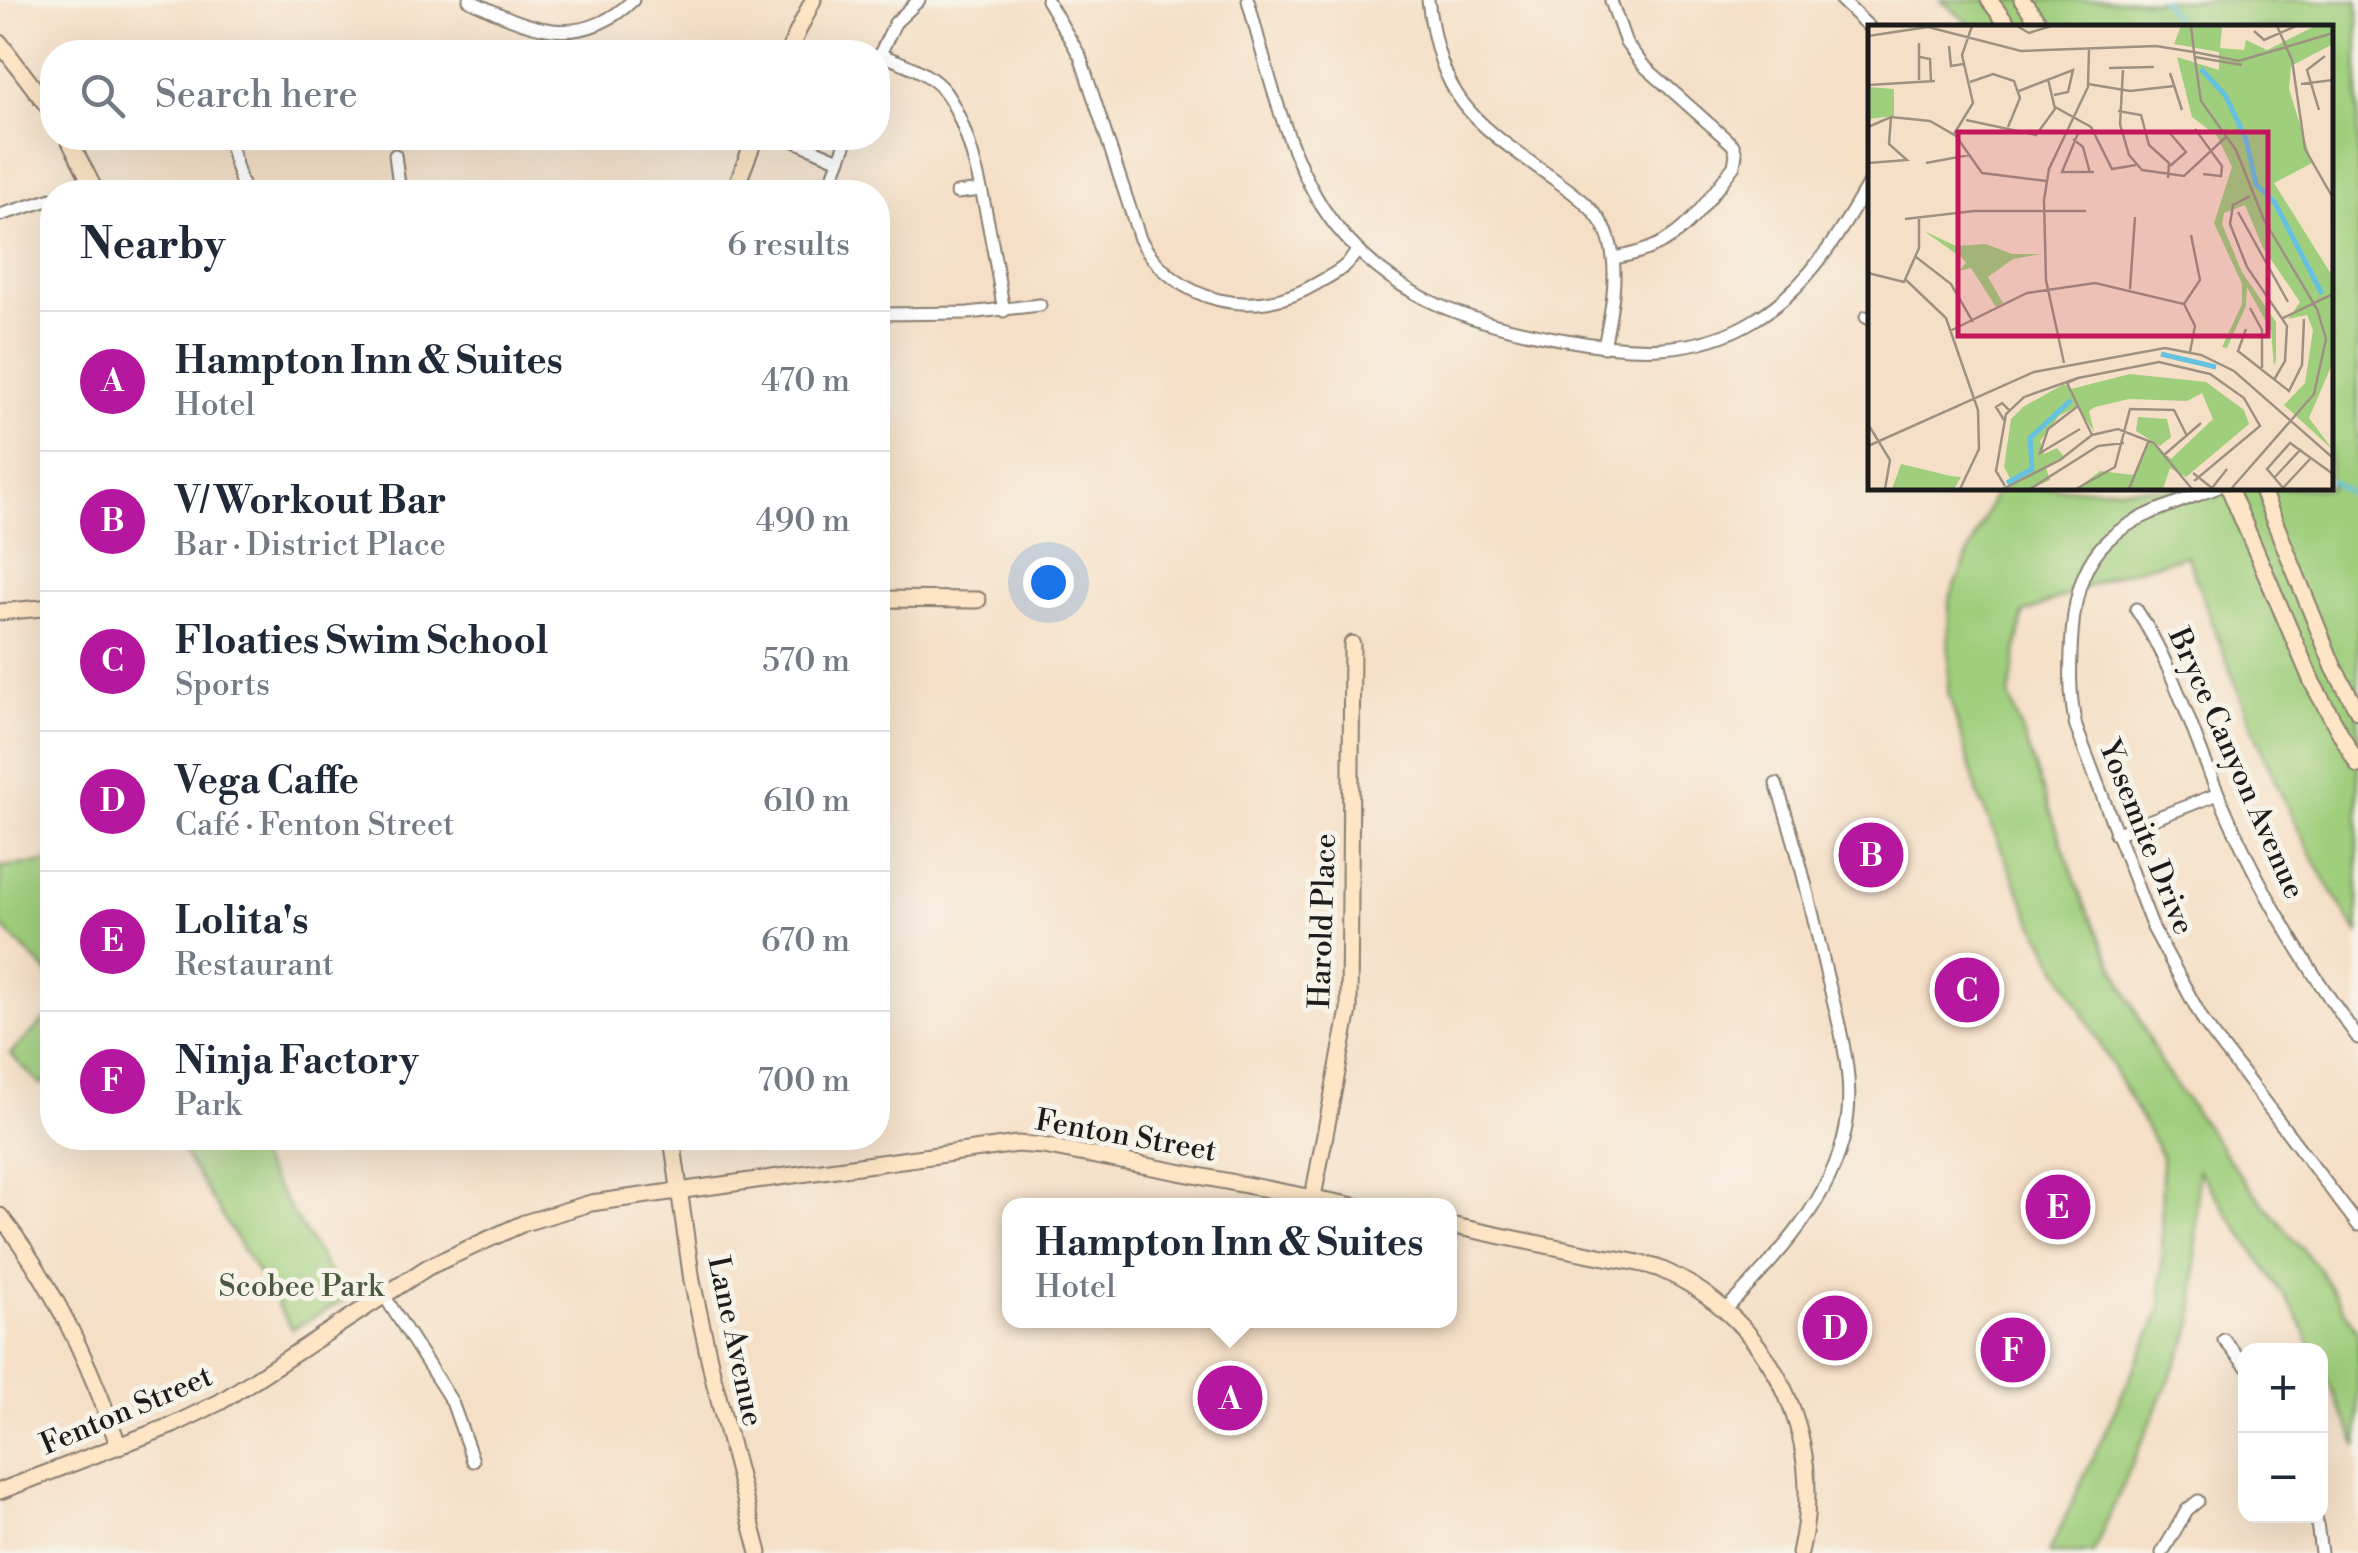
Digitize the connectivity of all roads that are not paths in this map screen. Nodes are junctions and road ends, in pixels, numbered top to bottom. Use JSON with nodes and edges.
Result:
{"nodes":[{"id":1,"x":469,"y":0,"type":"edge"},
{"id":2,"x":633,"y":0,"type":"edge"},
{"id":3,"x":812,"y":0,"type":"edge"},
{"id":4,"x":919,"y":0,"type":"edge"},
{"id":5,"x":1048,"y":0,"type":"edge"},
{"id":6,"x":1248,"y":0,"type":"edge"},
{"id":7,"x":1428,"y":0,"type":"edge"},
{"id":8,"x":1842,"y":0,"type":"edge"},
{"id":9,"x":1989,"y":0,"type":"edge"},
{"id":10,"x":2022,"y":0,"type":"edge"},
{"id":11,"x":1611,"y":1,"type":"edge"},
{"id":12,"x":2008,"y":25,"type":"edge"},
{"id":13,"x":2041,"y":25,"type":"edge"},
{"id":14,"x":1868,"y":26,"type":"edge"},
{"id":15,"x":794,"y":40,"type":"edge"},
{"id":16,"x":886,"y":40,"type":"edge"},
{"id":17,"x":0,"y":43,"type":"edge"},
{"id":18,"x":890,"y":61,"type":"edge"},
{"id":19,"x":40,"y":96,"type":"edge"},
{"id":20,"x":74,"y":150,"type":"edge"},
{"id":21,"x":232,"y":150,"type":"edge"},
{"id":22,"x":750,"y":150,"type":"edge"},
{"id":23,"x":816,"y":150,"type":"edge"},
{"id":24,"x":843,"y":150,"type":"edge"},
{"id":25,"x":396,"y":155,"type":"dead end"},
{"id":26,"x":839,"y":160,"type":"junction"},
{"id":27,"x":89,"y":180,"type":"edge"},
{"id":28,"x":240,"y":180,"type":"edge"},
{"id":29,"x":399,"y":180,"type":"edge"},
{"id":30,"x":739,"y":180,"type":"edge"},
{"id":31,"x":832,"y":180,"type":"edge"},
{"id":32,"x":1868,"y":184,"type":"edge"},
{"id":33,"x":981,"y":190,"type":"junction"},
{"id":34,"x":957,"y":193,"type":"dead end"},
{"id":35,"x":40,"y":203,"type":"edge"},
{"id":36,"x":0,"y":215,"type":"edge"},
{"id":37,"x":1357,"y":250,"type":"junction"},
{"id":38,"x":1613,"y":258,"type":"junction"},
{"id":39,"x":1040,"y":305,"type":"dead end"},
{"id":40,"x":1004,"y":311,"type":"junction"},
{"id":41,"x":890,"y":314,"type":"edge"},
{"id":42,"x":1604,"y":347,"type":"junction"},
{"id":43,"x":2211,"y":490,"type":"edge"},
{"id":44,"x":2230,"y":490,"type":"edge"},
{"id":45,"x":2261,"y":490,"type":"edge"},
{"id":46,"x":890,"y":599,"type":"edge"},
{"id":47,"x":978,"y":600,"type":"dead end"},
{"id":48,"x":40,"y":608,"type":"edge"},
{"id":49,"x":2136,"y":609,"type":"dead end"},
{"id":50,"x":0,"y":612,"type":"edge"},
{"id":51,"x":1352,"y":644,"type":"dead end"},
{"id":52,"x":2358,"y":711,"type":"edge"},
{"id":53,"x":2358,"y":765,"type":"edge"},
{"id":54,"x":1776,"y":784,"type":"dead end"},
{"id":55,"x":2218,"y":794,"type":"junction"},
{"id":56,"x":2115,"y":834,"type":"junction"},
{"id":57,"x":2358,"y":1038,"type":"edge"},
{"id":58,"x":674,"y":1150,"type":"edge"},
{"id":59,"x":680,"y":1190,"type":"junction"},
{"id":60,"x":1313,"y":1197,"type":"junction"},
{"id":61,"x":1318,"y":1198,"type":"edge"},
{"id":62,"x":0,"y":1216,"type":"edge"},
{"id":63,"x":2358,"y":1225,"type":"edge"},
{"id":64,"x":1457,"y":1226,"type":"edge"},
{"id":65,"x":385,"y":1297,"type":"junction"},
{"id":66,"x":1726,"y":1309,"type":"junction"},
{"id":67,"x":2224,"y":1340,"type":"dead end"},
{"id":68,"x":2238,"y":1357,"type":"edge"},
{"id":69,"x":119,"y":1446,"type":"junction"},
{"id":70,"x":474,"y":1462,"type":"dead end"},
{"id":71,"x":0,"y":1491,"type":"edge"},
{"id":72,"x":2198,"y":1501,"type":"dead end"},
{"id":73,"x":2317,"y":1523,"type":"edge"},
{"id":74,"x":759,"y":1553,"type":"edge"},
{"id":75,"x":1800,"y":1553,"type":"edge"},
{"id":76,"x":2162,"y":1553,"type":"edge"},
{"id":77,"x":2320,"y":1553,"type":"edge"}],
"edges":[{"from":1,"to":2,"type":"street"},
{"from":3,"to":15,"type":"street"},
{"from":4,"to":16,"type":"street"},
{"from":5,"to":37,"type":"street"},
{"from":6,"to":37,"type":"street"},
{"from":7,"to":38,"type":"street"},
{"from":8,"to":14,"type":"street"},
{"from":9,"to":12,"type":"street"},
{"from":10,"to":13,"type":"street"},
{"from":11,"to":38,"type":"street"},
{"from":17,"to":19,"type":"street"},
{"from":18,"to":33,"type":"street"},
{"from":20,"to":27,"type":"street"},
{"from":21,"to":28,"type":"street"},
{"from":22,"to":30,"type":"street"},
{"from":23,"to":26,"type":"street"},
{"from":24,"to":26,"type":"street"},
{"from":25,"to":29,"type":"street"},
{"from":26,"to":31,"type":"street"},
{"from":32,"to":42,"type":"street"},
{"from":33,"to":34,"type":"street"},
{"from":33,"to":40,"type":"street"},
{"from":35,"to":36,"type":"street"},
{"from":37,"to":42,"type":"street"},
{"from":38,"to":42,"type":"street"},
{"from":39,"to":40,"type":"street"},
{"from":40,"to":41,"type":"street"},
{"from":43,"to":56,"type":"street","name":"Yosemite Drive"},
{"from":44,"to":53,"type":"street"},
{"from":45,"to":52,"type":"street"},
{"from":46,"to":47,"type":"street"},
{"from":48,"to":50,"type":"street"},
{"from":49,"to":55,"type":"street","name":"Bryce Canyon Avenue"},
{"from":51,"to":60,"type":"street","name":"Harold Place"},
{"from":54,"to":66,"type":"street"},
{"from":55,"to":56,"type":"street"},
{"from":55,"to":57,"type":"street","name":"Bryce Canyon Avenue"},
{"from":56,"to":63,"type":"street","name":"Yosemite Drive"},
{"from":58,"to":59,"type":"street","name":"Lane Avenue"},
{"from":59,"to":60,"type":"street","name":"Fenton Street"},
{"from":59,"to":65,"type":"street","name":"Fenton Street"},
{"from":59,"to":74,"type":"street","name":"Lane Avenue"},
{"from":60,"to":61,"type":"street","name":"Fenton Street"},
{"from":62,"to":69,"type":"street"},
{"from":64,"to":66,"type":"street"},
{"from":65,"to":69,"type":"street","name":"Fenton Street"},
{"from":65,"to":70,"type":"street"},
{"from":66,"to":75,"type":"street"},
{"from":67,"to":68,"type":"street"},
{"from":69,"to":71,"type":"street","name":"Fenton Street"},
{"from":72,"to":76,"type":"street"},
{"from":73,"to":77,"type":"street"}]}
